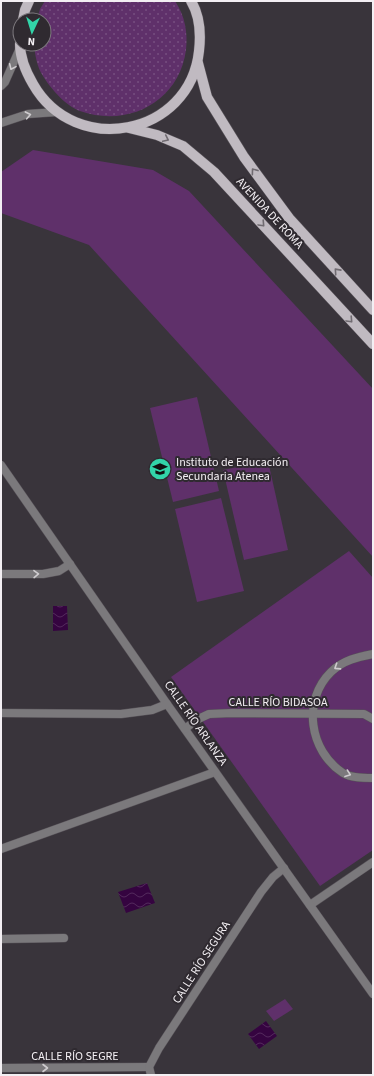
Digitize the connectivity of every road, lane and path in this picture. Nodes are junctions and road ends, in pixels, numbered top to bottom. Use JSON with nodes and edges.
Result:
{"nodes":[{"id":1,"x":29,"y":1,"type":"edge"},
{"id":2,"x":191,"y":1,"type":"edge"},
{"id":3,"x":24,"y":12,"type":"edge"},
{"id":4,"x":18,"y":52,"type":"edge"},
{"id":5,"x":21,"y":52,"type":"edge"},
{"id":6,"x":198,"y":63,"type":"junction"},
{"id":7,"x":1,"y":86,"type":"edge"},
{"id":8,"x":57,"y":112,"type":"junction"},
{"id":9,"x":1,"y":123,"type":"edge"},
{"id":10,"x":129,"y":128,"type":"junction"},
{"id":11,"x":373,"y":310,"type":"edge"},
{"id":12,"x":373,"y":344,"type":"edge"},
{"id":13,"x":1,"y":465,"type":"edge"},
{"id":14,"x":70,"y":564,"type":"junction"},
{"id":15,"x":1,"y":574,"type":"edge"},
{"id":16,"x":373,"y":654,"type":"edge"},
{"id":17,"x":167,"y":704,"type":"junction"},
{"id":18,"x":1,"y":713,"type":"edge"},
{"id":19,"x":312,"y":714,"type":"junction"},
{"id":20,"x":373,"y":719,"type":"edge"},
{"id":21,"x":185,"y":729,"type":"junction"},
{"id":22,"x":215,"y":772,"type":"junction"},
{"id":23,"x":373,"y":778,"type":"edge"},
{"id":24,"x":1,"y":849,"type":"edge"},
{"id":25,"x":373,"y":862,"type":"edge"},
{"id":26,"x":284,"y":868,"type":"junction"},
{"id":27,"x":310,"y":905,"type":"junction"},
{"id":28,"x":64,"y":938,"type":"dead end"},
{"id":29,"x":1,"y":939,"type":"edge"},
{"id":30,"x":373,"y":994,"type":"edge"},
{"id":31,"x":4,"y":1070,"type":"edge"},
{"id":32,"x":150,"y":1071,"type":"edge"}],
"edges":[{"from":1,"to":3,"type":"main road"},
{"from":2,"to":6,"type":"main road"},
{"from":4,"to":7,"type":"street","one_way":true},
{"from":5,"to":8,"type":"main road"},
{"from":6,"to":10,"type":"main road"},
{"from":11,"to":6,"type":"main road","name":"AVENIDA DE ROMA","one_way":true},
{"from":9,"to":8,"type":"street","one_way":true},
{"from":8,"to":10,"type":"main road"},
{"from":10,"to":12,"type":"main road","name":"AVENIDA DE ROMA","one_way":true},
{"from":13,"to":14,"type":"street","name":"CALLE RÍO ARLANZA"},
{"from":15,"to":14,"type":"street","one_way":true},
{"from":14,"to":17,"type":"street","name":"CALLE RÍO ARLANZA"},
{"from":16,"to":19,"type":"street","one_way":true},
{"from":17,"to":18,"type":"street"},
{"from":17,"to":21,"type":"street","name":"CALLE RÍO ARLANZA"},
{"from":19,"to":20,"type":"street","name":"CALLE RÍO BIDASOA"},
{"from":19,"to":21,"type":"street","name":"CALLE RÍO BIDASOA"},
{"from":19,"to":23,"type":"street","one_way":true},
{"from":21,"to":22,"type":"street","name":"CALLE RÍO ARLANZA"},
{"from":22,"to":24,"type":"street"},
{"from":22,"to":26,"type":"street","name":"CALLE RÍO ARLANZA"},
{"from":25,"to":27,"type":"street"},
{"from":26,"to":27,"type":"street","name":"CALLE RÍO ARLANZA"},
{"from":26,"to":32,"type":"street","name":"CALLE RÍO SEGURA"},
{"from":27,"to":30,"type":"street","name":"CALLE RÍO ARLANZA"},
{"from":28,"to":29,"type":"street"},
{"from":31,"to":32,"type":"street","name":"CALLE RÍO SEGRE","one_way":true}]}
